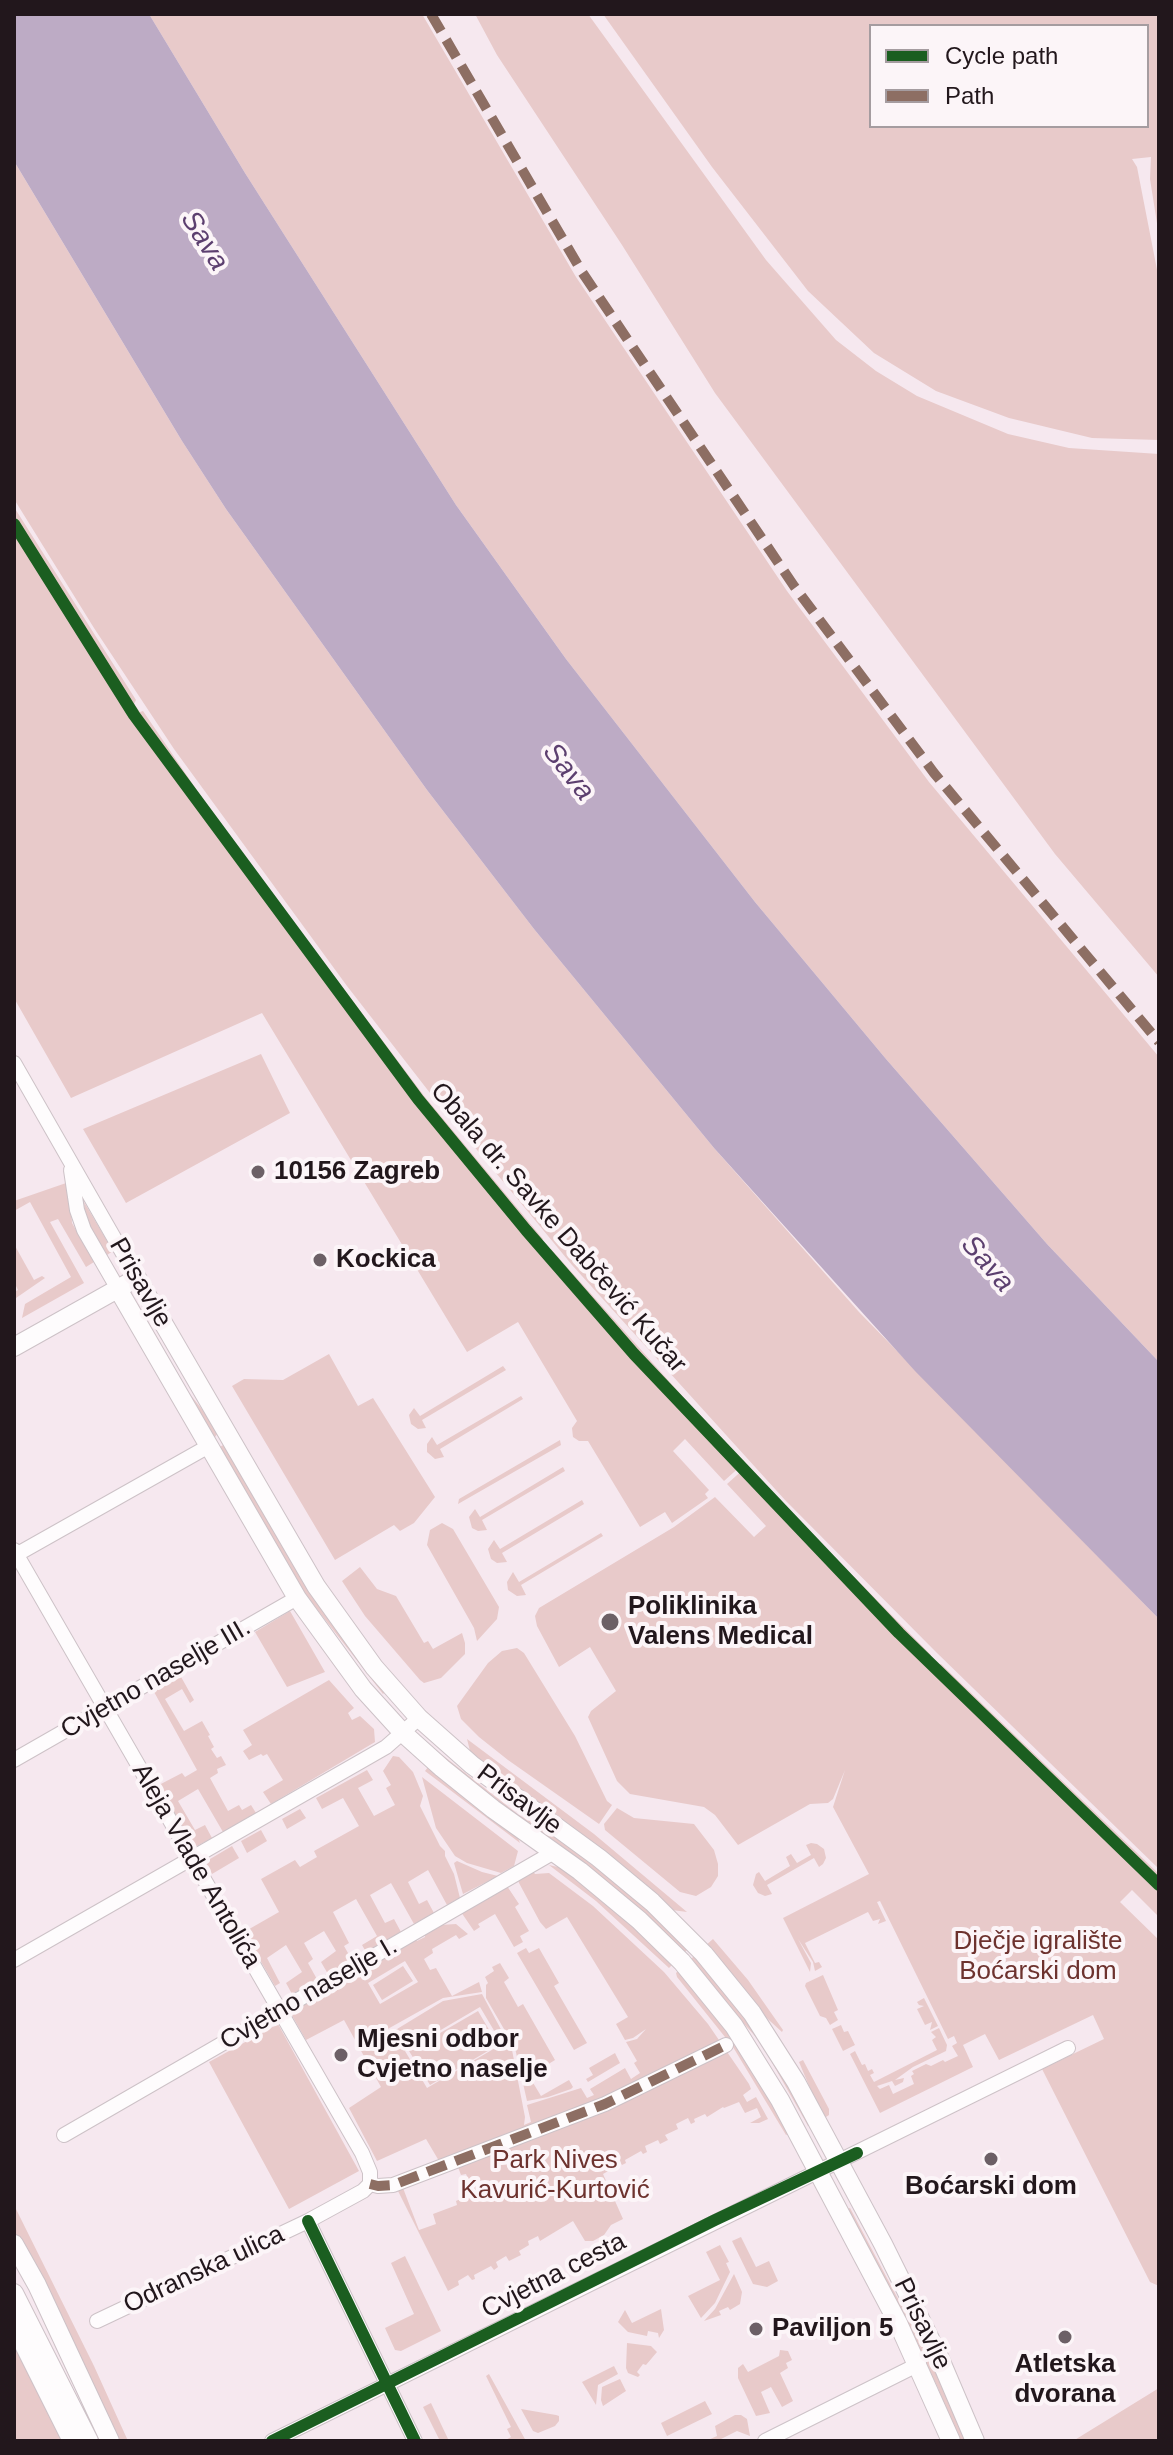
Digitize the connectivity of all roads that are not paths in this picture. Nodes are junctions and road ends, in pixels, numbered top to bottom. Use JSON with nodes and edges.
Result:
{"nodes":[{"id":1,"x":16,"y":1073,"type":"edge"},
{"id":2,"x":64,"y":1150,"type":"junction"},
{"id":3,"x":137,"y":1278,"type":"junction"},
{"id":4,"x":118,"y":1289,"type":"junction"},
{"id":5,"x":70,"y":1316,"type":"junction"},
{"id":6,"x":14,"y":1347,"type":"edge"},
{"id":7,"x":14,"y":1358,"type":"edge"},
{"id":8,"x":209,"y":1446,"type":"junction"},
{"id":9,"x":15,"y":1554,"type":"edge"},
{"id":10,"x":297,"y":1598,"type":"junction"},
{"id":11,"x":105,"y":1708,"type":"junction"},
{"id":12,"x":419,"y":1718,"type":"junction"},
{"id":13,"x":403,"y":1733,"type":"junction"},
{"id":14,"x":14,"y":1760,"type":"edge"},
{"id":15,"x":554,"y":1852,"type":"junction"},
{"id":16,"x":191,"y":1860,"type":"junction"},
{"id":17,"x":14,"y":1960,"type":"edge"},
{"id":18,"x":279,"y":2010,"type":"junction"},
{"id":19,"x":726,"y":2045,"type":"dead end"},
{"id":20,"x":1068,"y":2048,"type":"dead end"},
{"id":21,"x":64,"y":2135,"type":"dead end"},
{"id":22,"x":839,"y":2161,"type":"junction"},
{"id":23,"x":818,"y":2171,"type":"junction"},
{"id":24,"x":370,"y":2184,"type":"junction"},
{"id":25,"x":308,"y":2221,"type":"junction"},
{"id":26,"x":14,"y":2244,"type":"edge"},
{"id":27,"x":14,"y":2293,"type":"edge"},
{"id":28,"x":97,"y":2321,"type":"dead end"},
{"id":29,"x":14,"y":2325,"type":"edge"},
{"id":30,"x":919,"y":2364,"type":"junction"},
{"id":31,"x":387,"y":2384,"type":"junction"},
{"id":32,"x":72,"y":2441,"type":"edge"},
{"id":33,"x":89,"y":2441,"type":"edge"},
{"id":34,"x":110,"y":2441,"type":"edge"},
{"id":35,"x":272,"y":2441,"type":"edge"},
{"id":36,"x":415,"y":2441,"type":"edge"},
{"id":37,"x":765,"y":2441,"type":"edge"},
{"id":38,"x":951,"y":2441,"type":"edge"},
{"id":39,"x":975,"y":2441,"type":"edge"}],
"edges":[{"from":1,"to":2,"type":"street","name":"Prisavlje"},
{"from":2,"to":3,"type":"street","name":"Prisavlje"},
{"from":2,"to":4,"type":"street","name":"Prisavlje"},
{"from":3,"to":4,"type":"street"},
{"from":3,"to":12,"type":"street","name":"Prisavlje"},
{"from":4,"to":5,"type":"street"},
{"from":4,"to":8,"type":"street","name":"Prisavlje"},
{"from":5,"to":6,"type":"street"},
{"from":5,"to":7,"type":"street"},
{"from":8,"to":9,"type":"street"},
{"from":8,"to":10,"type":"street","name":"Prisavlje"},
{"from":9,"to":11,"type":"street","name":"Aleja Vlade Antolića"},
{"from":10,"to":11,"type":"street","name":"Cvjetno naselje III."},
{"from":10,"to":13,"type":"street","name":"Prisavlje"},
{"from":11,"to":14,"type":"street","name":"Cvjetno naselje III."},
{"from":11,"to":16,"type":"street","name":"Aleja Vlade Antolića"},
{"from":12,"to":13,"type":"street"},
{"from":12,"to":22,"type":"street","name":"Prisavlje"},
{"from":13,"to":15,"type":"street","name":"Prisavlje"},
{"from":13,"to":16,"type":"street"},
{"from":15,"to":18,"type":"street","name":"Cvjetno naselje I."},
{"from":15,"to":23,"type":"street","name":"Prisavlje"},
{"from":16,"to":17,"type":"street"},
{"from":16,"to":18,"type":"street","name":"Aleja Vlade Antolića"},
{"from":18,"to":21,"type":"street","name":"Cvjetno naselje I."},
{"from":18,"to":24,"type":"street","name":"Aleja Vlade Antolića"},
{"from":19,"to":24,"type":"street"},
{"from":20,"to":22,"type":"street","name":"Cvjetna cesta"},
{"from":22,"to":23,"type":"street","name":"Cvjetna cesta"},
{"from":22,"to":39,"type":"street","name":"Prisavlje"},
{"from":23,"to":30,"type":"street","name":"Prisavlje"},
{"from":23,"to":31,"type":"street","name":"Cvjetna cesta"},
{"from":24,"to":25,"type":"street"},
{"from":25,"to":28,"type":"street","name":"Odranska ulica"},
{"from":25,"to":31,"type":"street","name":"Odranska ulica"},
{"from":26,"to":34,"type":"street"},
{"from":27,"to":33,"type":"street"},
{"from":29,"to":32,"type":"street"},
{"from":30,"to":37,"type":"street"},
{"from":30,"to":38,"type":"street","name":"Prisavlje"},
{"from":31,"to":35,"type":"street","name":"Cvjetna cesta"},
{"from":31,"to":36,"type":"street","name":"Odranska ulica"}]}
